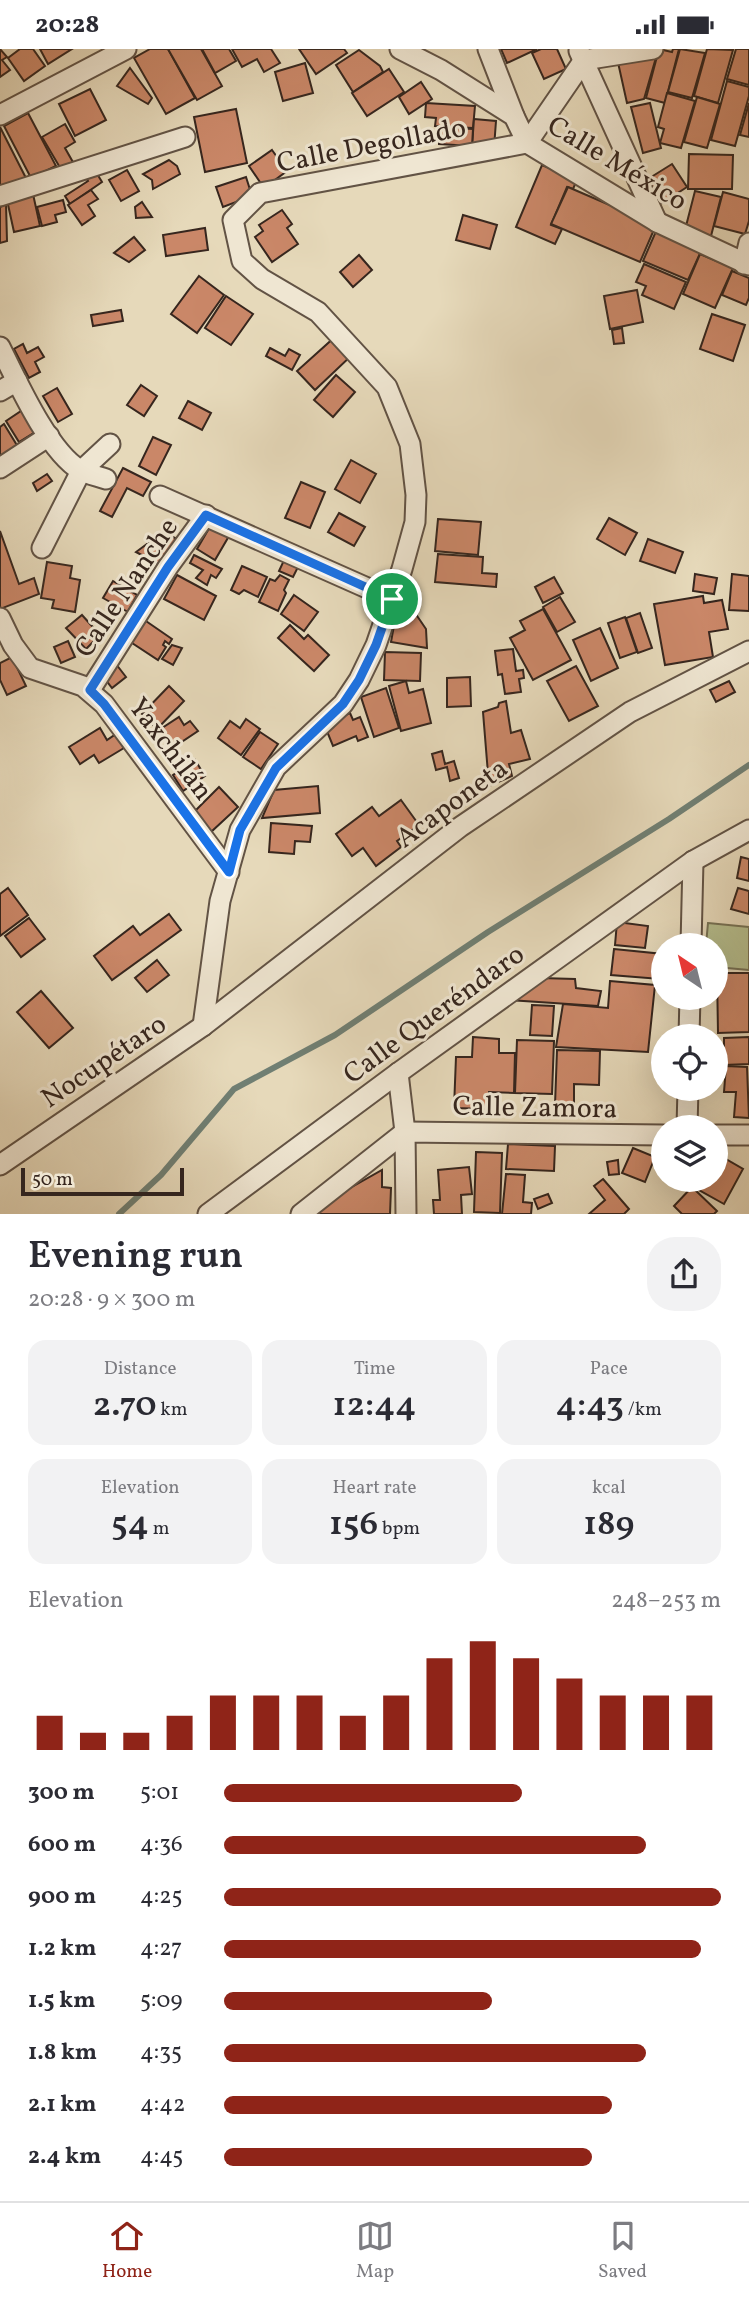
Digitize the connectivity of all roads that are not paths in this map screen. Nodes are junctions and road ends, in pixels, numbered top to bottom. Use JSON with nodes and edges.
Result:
{"nodes":[{"id":1,"x":126,"y":49,"type":"edge"},
{"id":2,"x":400,"y":49,"type":"edge"},
{"id":3,"x":429,"y":49,"type":"edge"},
{"id":4,"x":488,"y":49,"type":"edge"},
{"id":5,"x":653,"y":49,"type":"edge"},
{"id":6,"x":581,"y":54,"type":"edge"},
{"id":7,"x":441,"y":70,"type":"junction"},
{"id":8,"x":0,"y":115,"type":"edge"},
{"id":9,"x":513,"y":115,"type":"junction"},
{"id":10,"x":185,"y":137,"type":"dead end"},
{"id":11,"x":527,"y":143,"type":"junction"},
{"id":12,"x":0,"y":196,"type":"edge"},
{"id":13,"x":657,"y":222,"type":"junction"},
{"id":14,"x":749,"y":243,"type":"edge"},
{"id":15,"x":746,"y":264,"type":"edge"},
{"id":16,"x":0,"y":347,"type":"edge"},
{"id":17,"x":9,"y":386,"type":"edge"},
{"id":18,"x":49,"y":436,"type":"junction"},
{"id":19,"x":110,"y":444,"type":"dead end"},
{"id":20,"x":0,"y":468,"type":"edge"},
{"id":21,"x":81,"y":471,"type":"junction"},
{"id":22,"x":106,"y":479,"type":"dead end"},
{"id":23,"x":160,"y":496,"type":"dead end"},
{"id":24,"x":206,"y":515,"type":"junction"},
{"id":25,"x":42,"y":548,"type":"dead end"},
{"id":26,"x":392,"y":599,"type":"junction"},
{"id":27,"x":0,"y":618,"type":"edge"},
{"id":28,"x":749,"y":652,"type":"edge"},
{"id":29,"x":90,"y":690,"type":"junction"},
{"id":30,"x":749,"y":830,"type":"edge"},
{"id":31,"x":693,"y":861,"type":"junction"},
{"id":32,"x":229,"y":872,"type":"junction"},
{"id":33,"x":691,"y":933,"type":"edge"},
{"id":34,"x":203,"y":1026,"type":"junction"},
{"id":35,"x":398,"y":1073,"type":"junction"},
{"id":36,"x":405,"y":1132,"type":"junction"},
{"id":37,"x":651,"y":1135,"type":"edge"},
{"id":38,"x":728,"y":1135,"type":"edge"},
{"id":39,"x":749,"y":1135,"type":"edge"},
{"id":40,"x":0,"y":1165,"type":"edge"},
{"id":41,"x":208,"y":1214,"type":"edge"},
{"id":42,"x":301,"y":1214,"type":"edge"},
{"id":43,"x":405,"y":1214,"type":"edge"}],
"edges":[{"from":1,"to":8,"type":"street"},
{"from":2,"to":7,"type":"street","name":"Calle México"},
{"from":3,"to":7,"type":"street"},
{"from":4,"to":9,"type":"street"},
{"from":5,"to":6,"type":"street"},
{"from":6,"to":11,"type":"street"},
{"from":6,"to":13,"type":"street"},
{"from":7,"to":9,"type":"street","name":"Calle México"},
{"from":9,"to":11,"type":"street","name":"Calle México"},
{"from":10,"to":12,"type":"street"},
{"from":11,"to":13,"type":"street","name":"Calle México"},
{"from":11,"to":26,"type":"street","name":"Calle Degollado"},
{"from":13,"to":15,"type":"street","name":"Calle México"},
{"from":14,"to":15,"type":"street"},
{"from":16,"to":17,"type":"street"},
{"from":17,"to":18,"type":"street"},
{"from":18,"to":20,"type":"street"},
{"from":18,"to":21,"type":"street"},
{"from":19,"to":21,"type":"street"},
{"from":21,"to":22,"type":"street"},
{"from":21,"to":25,"type":"street"},
{"from":23,"to":24,"type":"street"},
{"from":24,"to":26,"type":"street"},
{"from":24,"to":29,"type":"street","name":"Calle Nanche"},
{"from":26,"to":32,"type":"street","name":"Calle Degollado"},
{"from":27,"to":29,"type":"street","name":"Yaxchilán"},
{"from":28,"to":34,"type":"street","name":"Acaponeta"},
{"from":29,"to":32,"type":"street","name":"Yaxchilán"},
{"from":30,"to":31,"type":"street","name":"Calle Queréndaro"},
{"from":31,"to":33,"type":"street"},
{"from":31,"to":35,"type":"street","name":"Calle Queréndaro"},
{"from":32,"to":34,"type":"street","name":"Calle Degollado"},
{"from":34,"to":40,"type":"street","name":"Nocupétaro"},
{"from":35,"to":36,"type":"street"},
{"from":35,"to":41,"type":"street","name":"Calle Queréndaro"},
{"from":36,"to":37,"type":"street","name":"Calle Zamora"},
{"from":36,"to":42,"type":"street"},
{"from":36,"to":43,"type":"street"},
{"from":38,"to":39,"type":"street"}]}
